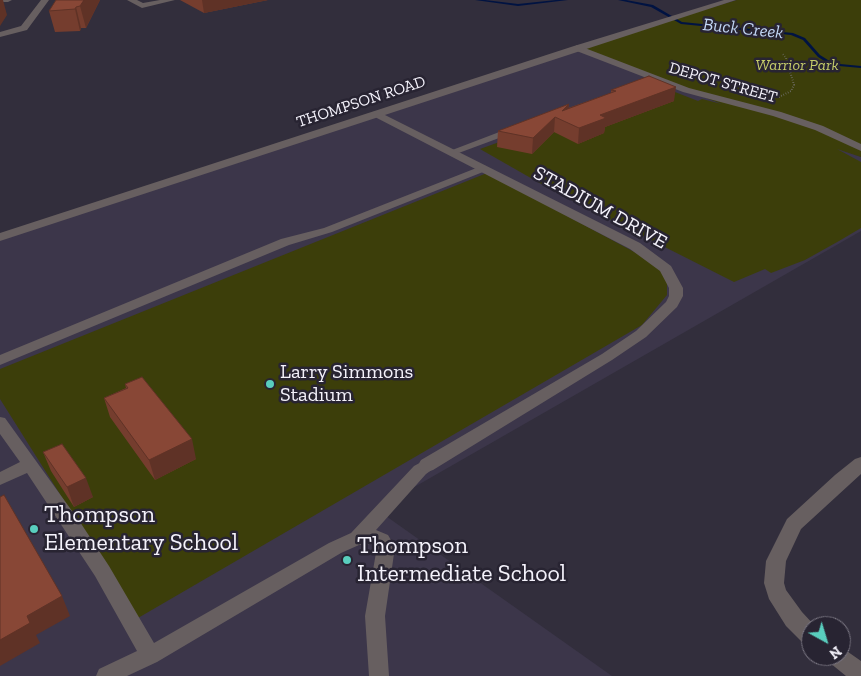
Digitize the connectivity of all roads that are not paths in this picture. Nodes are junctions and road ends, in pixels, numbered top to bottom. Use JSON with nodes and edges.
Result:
{"nodes":[{"id":1,"x":0,"y":0,"type":"edge"},
{"id":2,"x":8,"y":0,"type":"edge"},
{"id":3,"x":45,"y":0,"type":"edge"},
{"id":4,"x":131,"y":0,"type":"edge"},
{"id":5,"x":172,"y":0,"type":"edge"},
{"id":6,"x":732,"y":0,"type":"edge"},
{"id":7,"x":0,"y":35,"type":"edge"},
{"id":8,"x":577,"y":48,"type":"junction"},
{"id":9,"x":377,"y":114,"type":"junction"},
{"id":10,"x":526,"y":125,"type":"edge"},
{"id":11,"x":861,"y":148,"type":"edge"},
{"id":12,"x":452,"y":152,"type":"junction"},
{"id":13,"x":484,"y":168,"type":"junction"},
{"id":14,"x":0,"y":237,"type":"edge"},
{"id":15,"x":0,"y":360,"type":"edge"},
{"id":16,"x":0,"y":422,"type":"edge"},
{"id":17,"x":861,"y":464,"type":"edge"},
{"id":18,"x":29,"y":465,"type":"junction"},
{"id":19,"x":427,"y":465,"type":"joint"},
{"id":20,"x":0,"y":479,"type":"edge"},
{"id":21,"x":358,"y":538,"type":"junction"},
{"id":22,"x":801,"y":625,"type":"edge"},
{"id":23,"x":150,"y":656,"type":"junction"},
{"id":24,"x":851,"y":666,"type":"edge"},
{"id":25,"x":861,"y":674,"type":"edge"},
{"id":26,"x":106,"y":676,"type":"edge"},
{"id":27,"x":379,"y":676,"type":"edge"}],
"edges":[{"from":1,"to":2,"type":"street"},
{"from":3,"to":7,"type":"street"},
{"from":4,"to":5,"type":"street"},
{"from":6,"to":8,"type":"street","name":"THOMPSON ROAD"},
{"from":8,"to":9,"type":"street","name":"THOMPSON ROAD"},
{"from":8,"to":11,"type":"street","name":"DEPOT STREET"},
{"from":9,"to":12,"type":"street","name":"STADIUM DRIVE"},
{"from":9,"to":14,"type":"street","name":"THOMPSON ROAD"},
{"from":10,"to":12,"type":"lane"},
{"from":12,"to":13,"type":"street","name":"STADIUM DRIVE"},
{"from":13,"to":15,"type":"lane"},
{"from":13,"to":19,"type":"street","name":"STADIUM DRIVE"},
{"from":16,"to":18,"type":"lane"},
{"from":17,"to":22,"type":"street"},
{"from":18,"to":20,"type":"lane"},
{"from":18,"to":23,"type":"lane"},
{"from":19,"to":21,"type":"lane"},
{"from":21,"to":23,"type":"lane"},
{"from":21,"to":27,"type":"lane"},
{"from":23,"to":26,"type":"lane"},
{"from":24,"to":25,"type":"street"}]}
